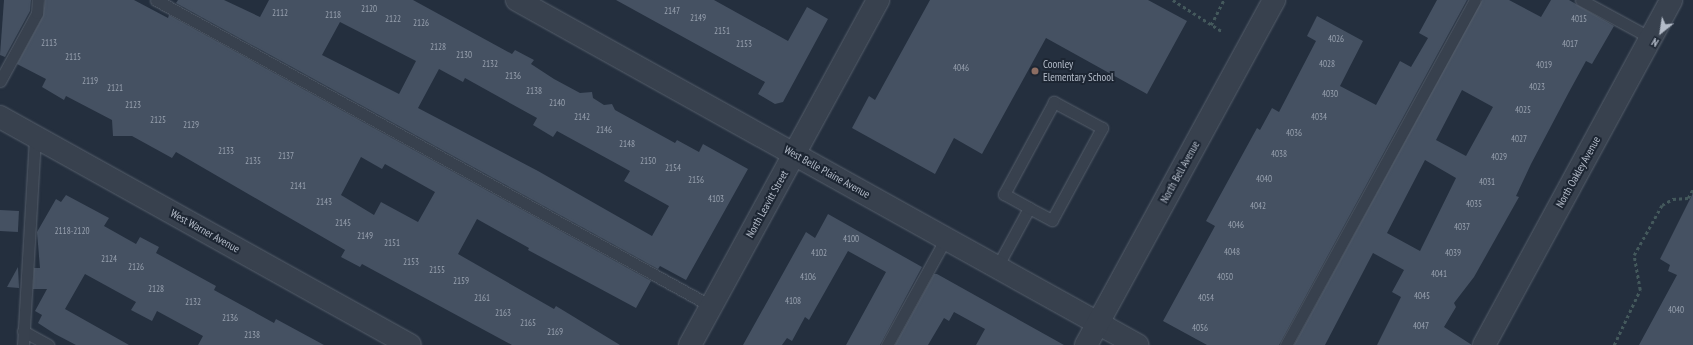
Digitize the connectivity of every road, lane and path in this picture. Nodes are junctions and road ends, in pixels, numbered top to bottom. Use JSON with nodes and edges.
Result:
{"nodes":[{"id":1,"x":38,"y":0,"type":"edge"},
{"id":2,"x":156,"y":0,"type":"edge"},
{"id":3,"x":516,"y":0,"type":"edge"},
{"id":4,"x":1173,"y":0,"type":"edge"},
{"id":5,"x":1224,"y":0,"type":"edge"},
{"id":6,"x":1274,"y":0,"type":"edge"},
{"id":7,"x":1475,"y":0,"type":"edge"},
{"id":8,"x":1581,"y":0,"type":"edge"},
{"id":9,"x":1671,"y":0,"type":"edge"},
{"id":10,"x":873,"y":2,"type":"edge"},
{"id":11,"x":1211,"y":25,"type":"junction"},
{"id":12,"x":1223,"y":32,"type":"dead end"},
{"id":13,"x":1651,"y":38,"type":"junction"},
{"id":14,"x":0,"y":81,"type":"edge"},
{"id":15,"x":0,"y":117,"type":"edge"},
{"id":16,"x":35,"y":136,"type":"junction"},
{"id":17,"x":794,"y":154,"type":"junction"},
{"id":18,"x":1693,"y":189,"type":"edge"},
{"id":19,"x":1688,"y":198,"type":"junction"},
{"id":20,"x":1693,"y":200,"type":"edge"},
{"id":21,"x":1029,"y":208,"type":"junction"},
{"id":22,"x":946,"y":238,"type":"junction"},
{"id":23,"x":997,"y":267,"type":"junction"},
{"id":24,"x":711,"y":306,"type":"junction"},
{"id":25,"x":1098,"y":323,"type":"junction"},
{"id":26,"x":23,"y":331,"type":"junction"},
{"id":27,"x":23,"y":345,"type":"edge"},
{"id":28,"x":48,"y":345,"type":"edge"},
{"id":29,"x":410,"y":345,"type":"edge"},
{"id":30,"x":690,"y":345,"type":"edge"},
{"id":31,"x":887,"y":345,"type":"edge"},
{"id":32,"x":1086,"y":345,"type":"edge"},
{"id":33,"x":1138,"y":345,"type":"edge"},
{"id":34,"x":1286,"y":345,"type":"edge"},
{"id":35,"x":1484,"y":345,"type":"edge"},
{"id":36,"x":1614,"y":345,"type":"edge"}],
"edges":[{"from":1,"to":14,"type":"lane"},
{"from":2,"to":24,"type":"lane"},
{"from":3,"to":17,"type":"street","name":"West Belle Plaine Avenue"},
{"from":4,"to":11,"type":"path"},
{"from":5,"to":11,"type":"path"},
{"from":6,"to":25,"type":"street","name":"North Bell Avenue"},
{"from":7,"to":34,"type":"lane"},
{"from":8,"to":13,"type":"lane"},
{"from":9,"to":13,"type":"street","name":"North Oakley Avenue"},
{"from":10,"to":17,"type":"street","name":"North Leavitt Street"},
{"from":11,"to":12,"type":"path"},
{"from":13,"to":35,"type":"street","name":"North Oakley Avenue"},
{"from":15,"to":16,"type":"street","name":"West Warner Avenue"},
{"from":16,"to":26,"type":"lane"},
{"from":16,"to":29,"type":"street","name":"West Warner Avenue"},
{"from":17,"to":22,"type":"street","name":"West Belle Plaine Avenue"},
{"from":17,"to":24,"type":"street","name":"North Leavitt Street"},
{"from":18,"to":19,"type":"path"},
{"from":19,"to":20,"type":"path"},
{"from":19,"to":36,"type":"path"},
{"from":21,"to":21,"type":"lane"},
{"from":21,"to":23,"type":"lane"},
{"from":22,"to":23,"type":"street","name":"West Belle Plaine Avenue"},
{"from":22,"to":31,"type":"lane"},
{"from":23,"to":25,"type":"street","name":"West Belle Plaine Avenue"},
{"from":24,"to":30,"type":"street","name":"North Leavitt Street"},
{"from":25,"to":32,"type":"street","name":"North Bell Avenue"},
{"from":25,"to":33,"type":"street","name":"West Belle Plaine Avenue"},
{"from":26,"to":27,"type":"lane"},
{"from":26,"to":28,"type":"lane"}]}
